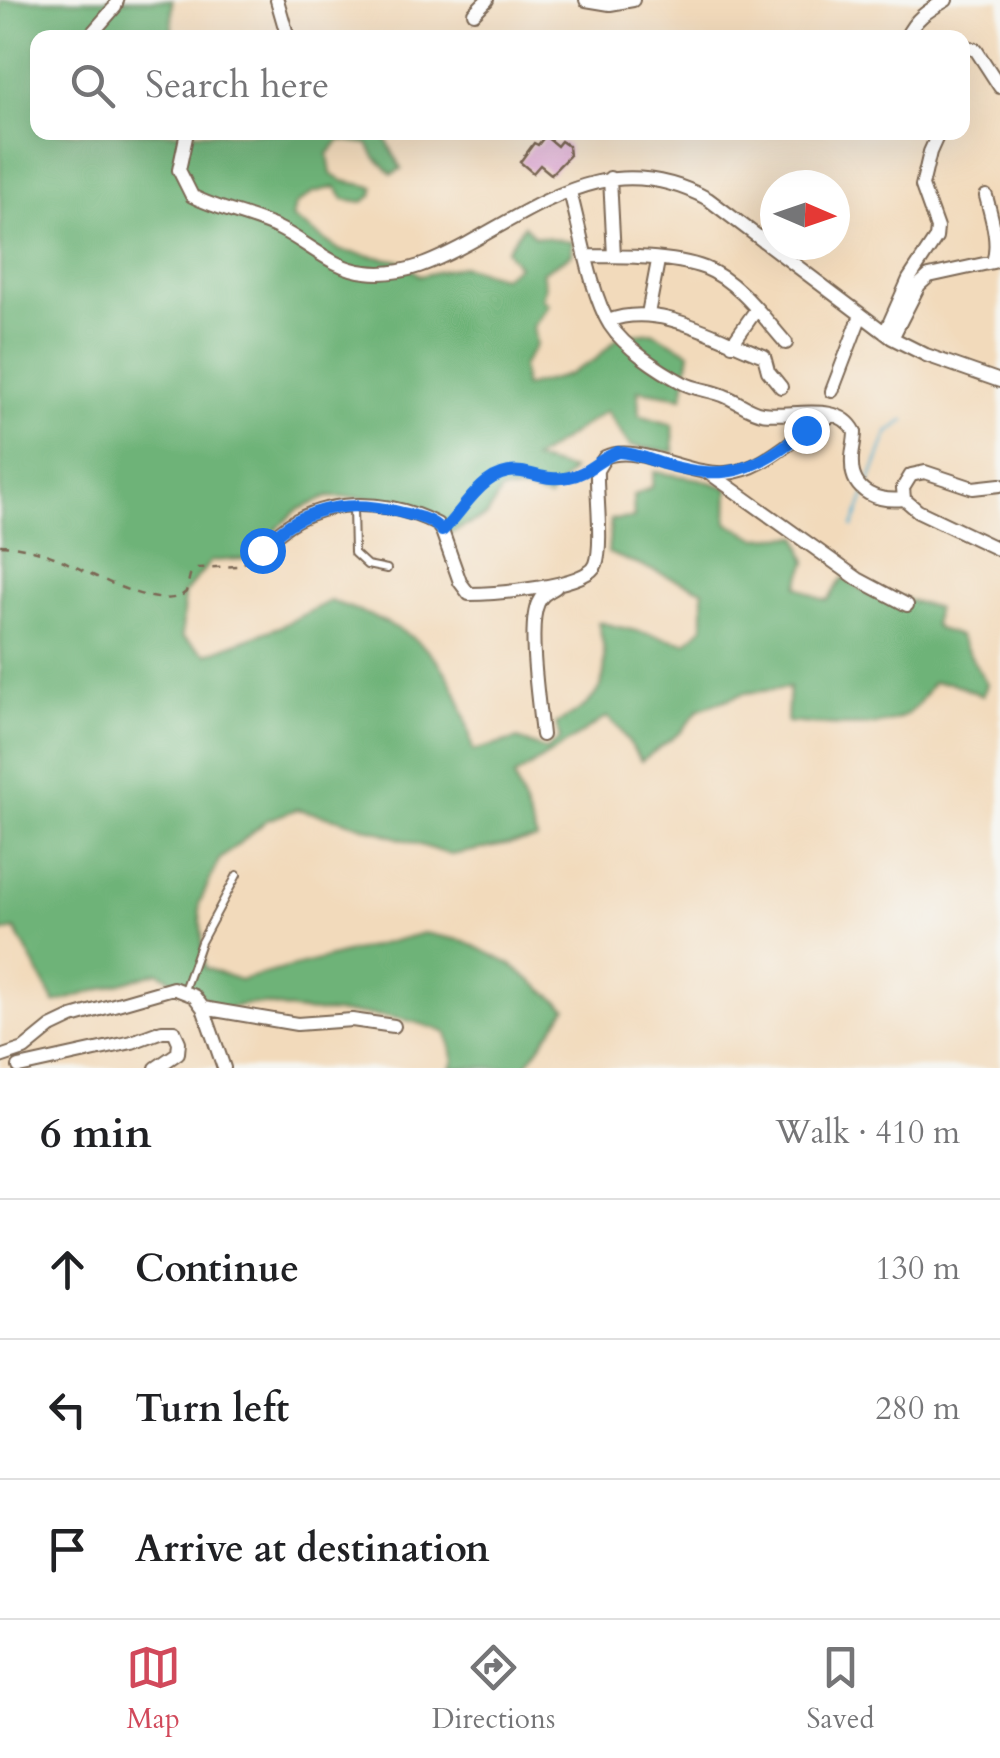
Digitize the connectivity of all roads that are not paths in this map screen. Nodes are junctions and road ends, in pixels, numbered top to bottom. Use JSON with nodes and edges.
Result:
{"nodes":[{"id":1,"x":117,"y":0,"type":"edge"},
{"id":2,"x":277,"y":0,"type":"edge"},
{"id":3,"x":488,"y":0,"type":"edge"},
{"id":4,"x":586,"y":0,"type":"edge"},
{"id":5,"x":632,"y":0,"type":"edge"},
{"id":6,"x":946,"y":0,"type":"edge"},
{"id":7,"x":474,"y":13,"type":"dead end"},
{"id":8,"x":95,"y":30,"type":"edge"},
{"id":9,"x":286,"y":30,"type":"edge"},
{"id":10,"x":910,"y":30,"type":"edge"},
{"id":11,"x":970,"y":48,"type":"edge"},
{"id":12,"x":1000,"y":86,"type":"edge"},
{"id":13,"x":185,"y":140,"type":"edge"},
{"id":14,"x":936,"y":140,"type":"edge"},
{"id":15,"x":610,"y":178,"type":"junction"},
{"id":16,"x":570,"y":192,"type":"junction"},
{"id":17,"x":986,"y":196,"type":"dead end"},
{"id":18,"x":588,"y":256,"type":"junction"},
{"id":19,"x":614,"y":256,"type":"junction"},
{"id":20,"x":658,"y":260,"type":"junction"},
{"id":21,"x":756,"y":310,"type":"junction"},
{"id":22,"x":648,"y":314,"type":"junction"},
{"id":23,"x":861,"y":315,"type":"junction"},
{"id":24,"x":608,"y":321,"type":"junction"},
{"id":25,"x":889,"y":336,"type":"junction"},
{"id":26,"x":786,"y":343,"type":"dead end"},
{"id":27,"x":732,"y":344,"type":"junction"},
{"id":28,"x":1000,"y":381,"type":"edge"},
{"id":29,"x":780,"y":387,"type":"dead end"},
{"id":30,"x":832,"y":390,"type":"dead end"},
{"id":31,"x":833,"y":415,"type":"junction"},
{"id":32,"x":709,"y":473,"type":"junction"},
{"id":33,"x":1000,"y":485,"type":"edge"},
{"id":34,"x":904,"y":498,"type":"junction"},
{"id":35,"x":354,"y":505,"type":"junction"},
{"id":36,"x":262,"y":550,"type":"road end"},
{"id":37,"x":1000,"y":550,"type":"edge"},
{"id":38,"x":387,"y":569,"type":"dead end"},
{"id":39,"x":564,"y":583,"type":"junction"},
{"id":40,"x":907,"y":604,"type":"dead end"},
{"id":41,"x":542,"y":734,"type":"dead end"},
{"id":42,"x":236,"y":875,"type":"dead end"},
{"id":43,"x":184,"y":990,"type":"junction"},
{"id":44,"x":203,"y":1008,"type":"junction"},
{"id":45,"x":394,"y":1026,"type":"dead end"},
{"id":46,"x":24,"y":1049,"type":"junction"},
{"id":47,"x":0,"y":1057,"type":"edge"},
{"id":48,"x":19,"y":1068,"type":"edge"},
{"id":49,"x":156,"y":1068,"type":"edge"},
{"id":50,"x":224,"y":1068,"type":"edge"}],
"edges":[{"from":1,"to":8,"type":"street"},
{"from":2,"to":9,"type":"street"},
{"from":3,"to":7,"type":"street"},
{"from":4,"to":5,"type":"street"},
{"from":6,"to":10,"type":"street"},
{"from":11,"to":12,"type":"street"},
{"from":13,"to":16,"type":"street"},
{"from":14,"to":25,"type":"street"},
{"from":15,"to":16,"type":"street"},
{"from":15,"to":19,"type":"street"},
{"from":15,"to":23,"type":"street"},
{"from":16,"to":18,"type":"street"},
{"from":17,"to":25,"type":"street"},
{"from":18,"to":19,"type":"street"},
{"from":18,"to":24,"type":"street"},
{"from":19,"to":20,"type":"street"},
{"from":20,"to":21,"type":"street"},
{"from":20,"to":22,"type":"street"},
{"from":21,"to":26,"type":"street"},
{"from":21,"to":27,"type":"street"},
{"from":22,"to":24,"type":"street"},
{"from":22,"to":27,"type":"street"},
{"from":23,"to":25,"type":"street"},
{"from":23,"to":30,"type":"street"},
{"from":24,"to":31,"type":"street"},
{"from":25,"to":28,"type":"street"},
{"from":27,"to":29,"type":"street"},
{"from":31,"to":32,"type":"street"},
{"from":31,"to":34,"type":"street"},
{"from":32,"to":39,"type":"street"},
{"from":32,"to":40,"type":"street"},
{"from":33,"to":34,"type":"street"},
{"from":34,"to":37,"type":"street"},
{"from":35,"to":36,"type":"street"},
{"from":35,"to":38,"type":"lane"},
{"from":35,"to":39,"type":"street"},
{"from":39,"to":41,"type":"street"},
{"from":42,"to":43,"type":"lane"},
{"from":43,"to":44,"type":"street"},
{"from":43,"to":46,"type":"street"},
{"from":44,"to":45,"type":"street"},
{"from":44,"to":50,"type":"street"},
{"from":46,"to":47,"type":"street"},
{"from":46,"to":48,"type":"street"},
{"from":48,"to":49,"type":"street"}]}
